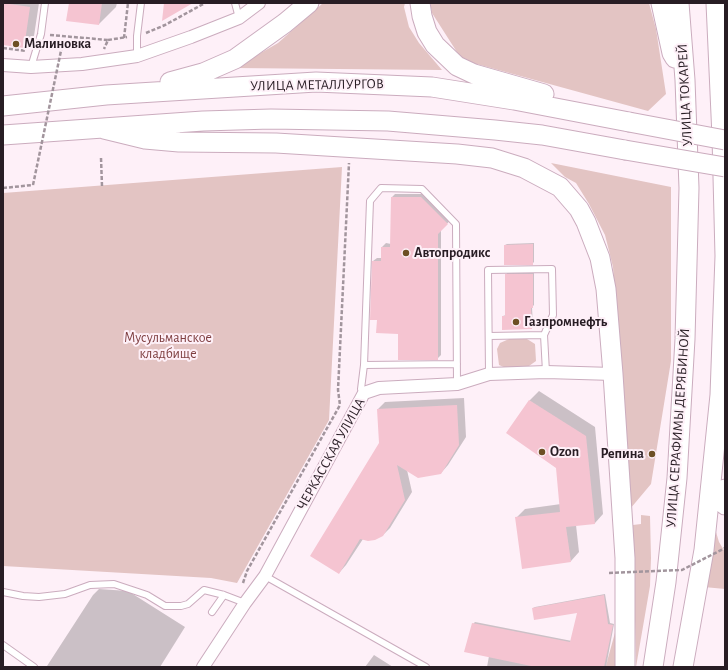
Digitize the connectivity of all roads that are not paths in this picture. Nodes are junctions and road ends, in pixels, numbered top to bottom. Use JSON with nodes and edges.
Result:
{"nodes":[{"id":1,"x":45,"y":3,"type":"edge"},
{"id":2,"x":141,"y":3,"type":"edge"},
{"id":3,"x":235,"y":3,"type":"edge"},
{"id":4,"x":259,"y":3,"type":"edge"},
{"id":5,"x":309,"y":3,"type":"edge"},
{"id":6,"x":420,"y":3,"type":"edge"},
{"id":7,"x":661,"y":3,"type":"edge"},
{"id":8,"x":679,"y":3,"type":"edge"},
{"id":9,"x":716,"y":3,"type":"edge"},
{"id":10,"x":239,"y":18,"type":"junction"},
{"id":11,"x":137,"y":56,"type":"junction"},
{"id":12,"x":3,"y":65,"type":"edge"},
{"id":13,"x":31,"y":68,"type":"junction"},
{"id":14,"x":685,"y":80,"type":"junction"},
{"id":15,"x":106,"y":95,"type":"junction"},
{"id":16,"x":3,"y":106,"type":"edge"},
{"id":17,"x":629,"y":122,"type":"junction"},
{"id":18,"x":104,"y":129,"type":"junction"},
{"id":19,"x":3,"y":135,"type":"edge"},
{"id":20,"x":724,"y":135,"type":"edge"},
{"id":21,"x":725,"y":167,"type":"edge"},
{"id":22,"x":689,"y":188,"type":"joint"},
{"id":23,"x":725,"y":256,"type":"edge"},
{"id":24,"x":544,"y":334,"type":"junction"},
{"id":25,"x":489,"y":336,"type":"junction"},
{"id":26,"x":457,"y":364,"type":"junction"},
{"id":27,"x":364,"y":365,"type":"junction"},
{"id":28,"x":546,"y":372,"type":"junction"},
{"id":29,"x":489,"y":374,"type":"junction"},
{"id":30,"x":614,"y":374,"type":"junction"},
{"id":31,"x":457,"y":384,"type":"junction"},
{"id":32,"x":364,"y":393,"type":"junction"},
{"id":33,"x":720,"y":395,"type":"junction"},
{"id":34,"x":725,"y":425,"type":"edge"},
{"id":35,"x":725,"y":489,"type":"edge"},
{"id":36,"x":725,"y":505,"type":"edge"},
{"id":37,"x":265,"y":576,"type":"junction"},
{"id":38,"x":3,"y":592,"type":"edge"},
{"id":39,"x":224,"y":595,"type":"junction"},
{"id":40,"x":241,"y":601,"type":"junction"},
{"id":41,"x":212,"y":612,"type":"dead end"},
{"id":42,"x":3,"y":645,"type":"edge"},
{"id":43,"x":415,"y":664,"type":"edge"},
{"id":44,"x":34,"y":667,"type":"edge"},
{"id":45,"x":203,"y":667,"type":"edge"},
{"id":46,"x":426,"y":667,"type":"edge"},
{"id":47,"x":625,"y":667,"type":"edge"},
{"id":48,"x":653,"y":667,"type":"edge"},
{"id":49,"x":683,"y":667,"type":"edge"}],
"edges":[{"from":1,"to":13,"type":"lane"},
{"from":2,"to":11,"type":"lane"},
{"from":3,"to":10,"type":"lane"},
{"from":4,"to":10,"type":"street"},
{"from":5,"to":15,"type":"main road"},
{"from":6,"to":17,"type":"main road"},
{"from":7,"to":14,"type":"main road"},
{"from":8,"to":14,"type":"main road","name":"УЛИЦА ТОКАРЕЙ"},
{"from":9,"to":20,"type":"main road"},
{"from":10,"to":11,"type":"street"},
{"from":11,"to":13,"type":"street"},
{"from":12,"to":13,"type":"street"},
{"from":14,"to":22,"type":"main road","name":"УЛИЦА ТОКАРЕЙ"},
{"from":15,"to":16,"type":"main road","name":"УЛИЦА МЕТАЛЛУРГОВ"},
{"from":15,"to":17,"type":"main road","name":"УЛИЦА МЕТАЛЛУРГОВ"},
{"from":17,"to":20,"type":"main road","bridge":true},
{"from":18,"to":19,"type":"main road"},
{"from":18,"to":21,"type":"main road","bridge":true},
{"from":18,"to":30,"type":"main road"},
{"from":20,"to":23,"type":"main road"},
{"from":22,"to":48,"type":"main road","name":"УЛИЦА СЕРАФИМЫ ДЕРЯБИНОЙ"},
{"from":23,"to":33,"type":"main road"},
{"from":24,"to":25,"type":"lane"},
{"from":24,"to":25,"type":"lane"},
{"from":24,"to":28,"type":"lane"},
{"from":25,"to":29,"type":"lane"},
{"from":26,"to":27,"type":"lane"},
{"from":26,"to":27,"type":"lane"},
{"from":26,"to":31,"type":"lane"},
{"from":27,"to":32,"type":"lane"},
{"from":28,"to":29,"type":"street","name":"ЧЕРКАССКАЯ УЛИЦА"},
{"from":28,"to":30,"type":"street","name":"ЧЕРКАССКАЯ УЛИЦА"},
{"from":29,"to":31,"type":"street","name":"ЧЕРКАССКАЯ УЛИЦА"},
{"from":30,"to":47,"type":"main road"},
{"from":31,"to":32,"type":"street","name":"ЧЕРКАССКАЯ УЛИЦА"},
{"from":32,"to":37,"type":"street","name":"ЧЕРКАССКАЯ УЛИЦА"},
{"from":33,"to":34,"type":"main road"},
{"from":33,"to":49,"type":"main road"},
{"from":35,"to":36,"type":"main road"},
{"from":37,"to":40,"type":"street","name":"ЧЕРКАССКАЯ УЛИЦА"},
{"from":37,"to":43,"type":"lane"},
{"from":38,"to":39,"type":"lane"},
{"from":39,"to":40,"type":"lane"},
{"from":39,"to":41,"type":"lane"},
{"from":40,"to":45,"type":"street","name":"ЧЕРКАССКАЯ УЛИЦА"},
{"from":42,"to":44,"type":"lane"},
{"from":43,"to":46,"type":"lane"}]}
